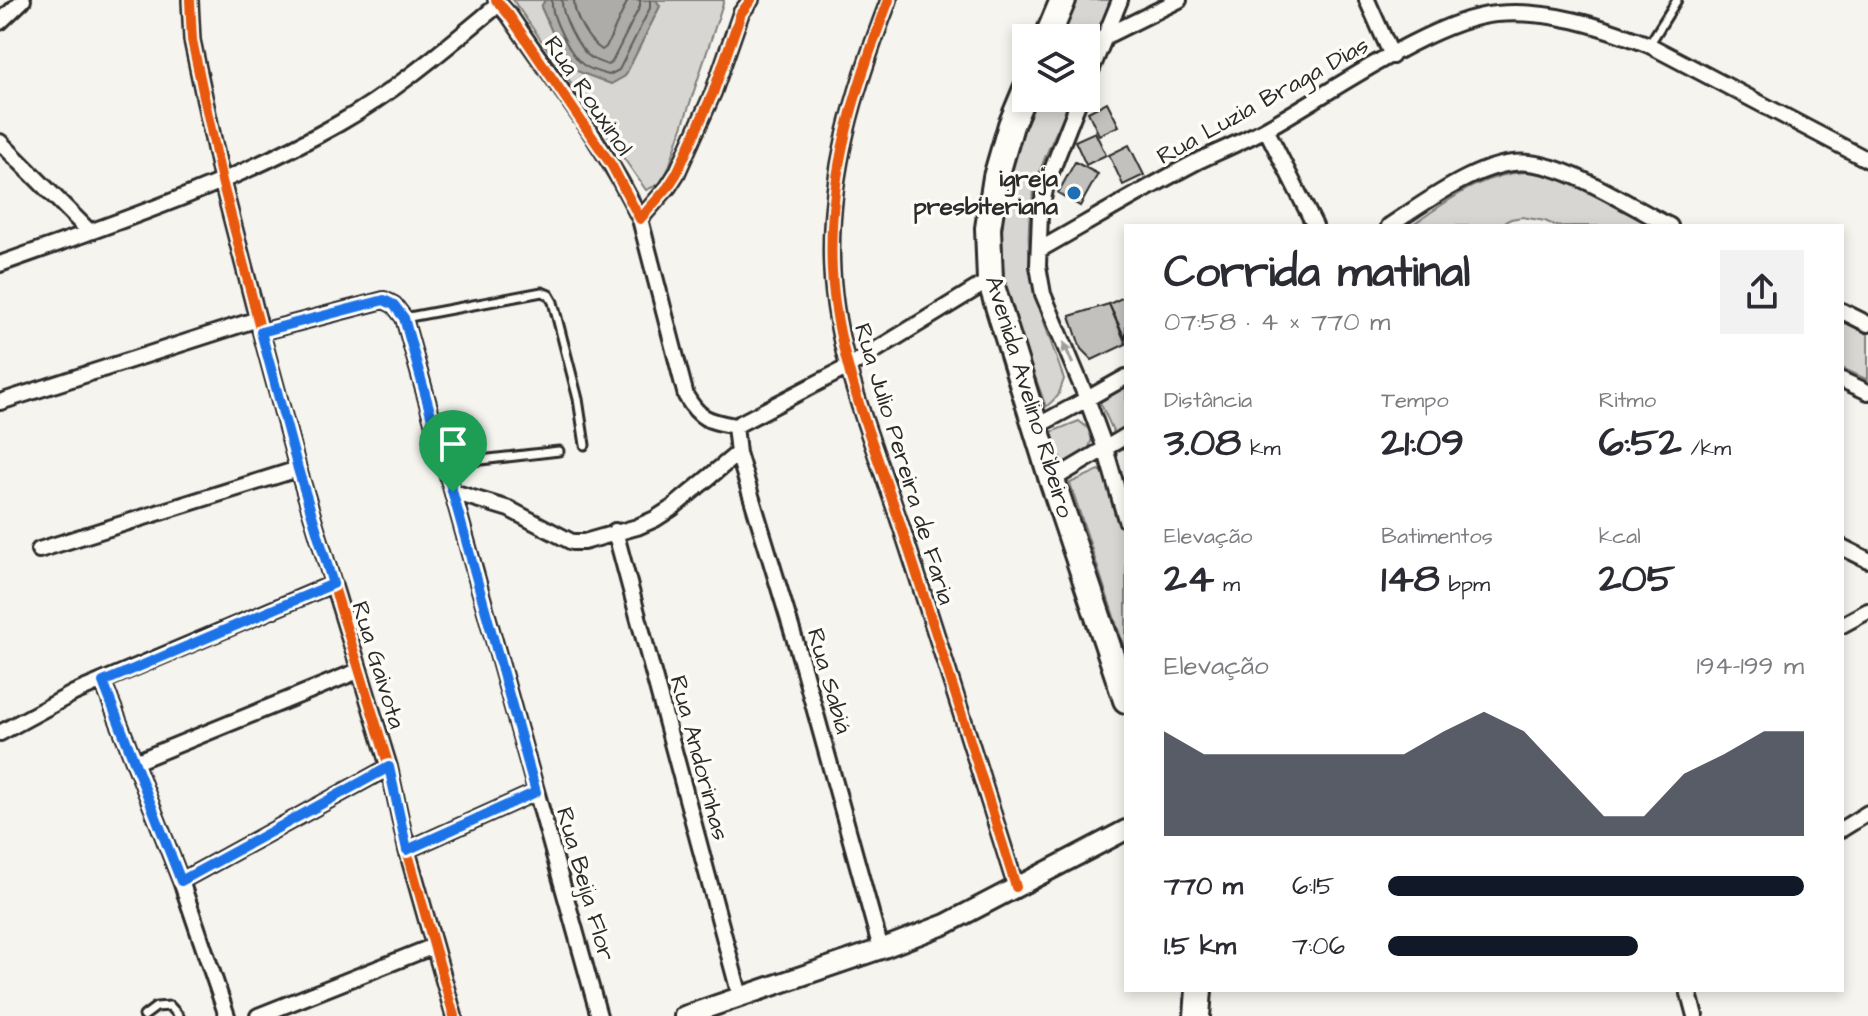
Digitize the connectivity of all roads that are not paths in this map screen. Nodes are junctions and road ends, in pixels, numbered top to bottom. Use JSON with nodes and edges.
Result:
{"nodes":[{"id":1,"x":23,"y":0,"type":"edge"},
{"id":2,"x":190,"y":0,"type":"edge"},
{"id":3,"x":751,"y":0,"type":"edge"},
{"id":4,"x":889,"y":0,"type":"edge"},
{"id":5,"x":1063,"y":0,"type":"edge"},
{"id":6,"x":1120,"y":0,"type":"edge"},
{"id":7,"x":1179,"y":0,"type":"edge"},
{"id":8,"x":1367,"y":0,"type":"edge"},
{"id":9,"x":1677,"y":0,"type":"edge"},
{"id":10,"x":498,"y":2,"type":"edge"},
{"id":11,"x":0,"y":22,"type":"edge"},
{"id":12,"x":1053,"y":24,"type":"edge"},
{"id":13,"x":1104,"y":37,"type":"junction"},
{"id":14,"x":1649,"y":45,"type":"junction"},
{"id":15,"x":1100,"y":47,"type":"edge"},
{"id":16,"x":1392,"y":56,"type":"junction"},
{"id":17,"x":1016,"y":112,"type":"edge"},
{"id":18,"x":1075,"y":112,"type":"edge"},
{"id":19,"x":1266,"y":129,"type":"junction"},
{"id":20,"x":0,"y":142,"type":"edge"},
{"id":21,"x":1868,"y":160,"type":"edge"},
{"id":22,"x":222,"y":181,"type":"junction"},
{"id":23,"x":640,"y":219,"type":"junction"},
{"id":24,"x":1314,"y":224,"type":"edge"},
{"id":25,"x":1392,"y":224,"type":"edge"},
{"id":26,"x":1666,"y":224,"type":"edge"},
{"id":27,"x":90,"y":232,"type":"junction"},
{"id":28,"x":1039,"y":250,"type":"junction"},
{"id":29,"x":0,"y":264,"type":"edge"},
{"id":30,"x":990,"y":280,"type":"junction"},
{"id":31,"x":1844,"y":312,"type":"edge"},
{"id":32,"x":404,"y":318,"type":"junction"},
{"id":33,"x":1868,"y":324,"type":"edge"},
{"id":34,"x":260,"y":326,"type":"junction"},
{"id":35,"x":848,"y":367,"type":"junction"},
{"id":36,"x":1124,"y":378,"type":"edge"},
{"id":37,"x":1844,"y":381,"type":"edge"},
{"id":38,"x":1868,"y":392,"type":"edge"},
{"id":39,"x":1087,"y":399,"type":"junction"},
{"id":40,"x":0,"y":402,"type":"edge"},
{"id":41,"x":735,"y":426,"type":"junction"},
{"id":42,"x":1037,"y":426,"type":"junction"},
{"id":43,"x":1124,"y":437,"type":"edge"},
{"id":44,"x":585,"y":445,"type":"dead end"},
{"id":45,"x":1105,"y":448,"type":"junction"},
{"id":46,"x":559,"y":451,"type":"dead end"},
{"id":47,"x":738,"y":453,"type":"junction"},
{"id":48,"x":444,"y":464,"type":"junction"},
{"id":49,"x":298,"y":469,"type":"junction"},
{"id":50,"x":1052,"y":480,"type":"junction"},
{"id":51,"x":453,"y":492,"type":"junction"},
{"id":52,"x":1124,"y":513,"type":"edge"},
{"id":53,"x":615,"y":531,"type":"junction"},
{"id":54,"x":1844,"y":548,"type":"edge"},
{"id":55,"x":39,"y":550,"type":"dead end"},
{"id":56,"x":1868,"y":560,"type":"edge"},
{"id":57,"x":333,"y":584,"type":"junction"},
{"id":58,"x":1868,"y":611,"type":"edge"},
{"id":59,"x":1844,"y":624,"type":"edge"},
{"id":60,"x":358,"y":671,"type":"junction"},
{"id":61,"x":103,"y":682,"type":"junction"},
{"id":62,"x":1124,"y":694,"type":"edge"},
{"id":63,"x":0,"y":733,"type":"edge"},
{"id":64,"x":135,"y":762,"type":"junction"},
{"id":65,"x":389,"y":767,"type":"junction"},
{"id":66,"x":536,"y":792,"type":"junction"},
{"id":67,"x":1868,"y":813,"type":"edge"},
{"id":68,"x":1844,"y":828,"type":"edge"},
{"id":69,"x":1124,"y":831,"type":"edge"},
{"id":70,"x":407,"y":850,"type":"junction"},
{"id":71,"x":181,"y":881,"type":"junction"},
{"id":72,"x":1016,"y":887,"type":"junction"},
{"id":73,"x":434,"y":946,"type":"junction"},
{"id":74,"x":881,"y":949,"type":"junction"},
{"id":75,"x":1199,"y":992,"type":"edge"},
{"id":76,"x":1689,"y":992,"type":"edge"},
{"id":77,"x":740,"y":996,"type":"junction"},
{"id":78,"x":144,"y":1016,"type":"edge"},
{"id":79,"x":179,"y":1016,"type":"edge"},
{"id":80,"x":227,"y":1016,"type":"edge"},
{"id":81,"x":258,"y":1016,"type":"edge"},
{"id":82,"x":454,"y":1016,"type":"edge"},
{"id":83,"x":599,"y":1016,"type":"edge"},
{"id":84,"x":684,"y":1016,"type":"edge"},
{"id":85,"x":1197,"y":1016,"type":"edge"},
{"id":86,"x":1695,"y":1016,"type":"edge"}],
"edges":[{"from":1,"to":11,"type":"street"},
{"from":2,"to":22,"type":"street","name":"Rua Gaivota"},
{"from":3,"to":23,"type":"street"},
{"from":4,"to":35,"type":"street","name":"Rua Julio Pereira de Faria"},
{"from":5,"to":12,"type":"highway"},
{"from":6,"to":13,"type":"street"},
{"from":7,"to":13,"type":"street"},
{"from":8,"to":16,"type":"street"},
{"from":9,"to":14,"type":"lane"},
{"from":10,"to":22,"type":"street"},
{"from":10,"to":23,"type":"street","name":"Rua Rouxinol"},
{"from":13,"to":15,"type":"street"},
{"from":14,"to":16,"type":"street","name":"Rua Luzia Braga Dias"},
{"from":14,"to":21,"type":"street","name":"Rua Luzia Braga Dias"},
{"from":16,"to":19,"type":"street","name":"Rua Luzia Braga Dias"},
{"from":17,"to":30,"type":"highway","name":"Avenida Avelino Ribeiro"},
{"from":18,"to":28,"type":"street"},
{"from":19,"to":24,"type":"street"},
{"from":19,"to":28,"type":"street","name":"Rua Luzia Braga Dias"},
{"from":20,"to":27,"type":"street"},
{"from":22,"to":27,"type":"street"},
{"from":22,"to":34,"type":"street","name":"Rua Gaivota"},
{"from":23,"to":41,"type":"street","name":"Rua Rouxinol"},
{"from":25,"to":26,"type":"street"},
{"from":27,"to":29,"type":"street"},
{"from":39,"to":28,"type":"street","one_way":true},
{"from":30,"to":35,"type":"street"},
{"from":30,"to":42,"type":"highway","name":"Avenida Avelino Ribeiro"},
{"from":31,"to":33,"type":"street"},
{"from":32,"to":34,"type":"street","name":"Rua Beija Flor"},
{"from":32,"to":44,"type":"lane"},
{"from":32,"to":48,"type":"street","name":"Rua Beija Flor"},
{"from":34,"to":40,"type":"street"},
{"from":34,"to":49,"type":"street","name":"Rua Gaivota"},
{"from":35,"to":41,"type":"street"},
{"from":35,"to":72,"type":"street","name":"Rua Julio Pereira de Faria"},
{"from":36,"to":39,"type":"street"},
{"from":37,"to":38,"type":"street"},
{"from":39,"to":42,"type":"street"},
{"from":39,"to":45,"type":"street"},
{"from":41,"to":47,"type":"street","name":"Rua Sabiá"},
{"from":42,"to":50,"type":"highway","name":"Avenida Avelino Ribeiro"},
{"from":43,"to":45,"type":"street"},
{"from":45,"to":50,"type":"street"},
{"from":45,"to":52,"type":"street"},
{"from":46,"to":48,"type":"lane"},
{"from":47,"to":53,"type":"street"},
{"from":47,"to":74,"type":"street","name":"Rua Sabiá"},
{"from":48,"to":51,"type":"street","name":"Rua Beija Flor"},
{"from":49,"to":55,"type":"street"},
{"from":49,"to":57,"type":"street","name":"Rua Gaivota"},
{"from":50,"to":62,"type":"highway","name":"Avenida Avelino Ribeiro"},
{"from":51,"to":53,"type":"street"},
{"from":51,"to":66,"type":"street","name":"Rua Beija Flor"},
{"from":53,"to":77,"type":"street","name":"Rua Andorinhas"},
{"from":54,"to":56,"type":"street"},
{"from":57,"to":60,"type":"street","name":"Rua Gaivota"},
{"from":57,"to":61,"type":"street"},
{"from":58,"to":59,"type":"street"},
{"from":60,"to":64,"type":"street"},
{"from":60,"to":65,"type":"street","name":"Rua Gaivota"},
{"from":61,"to":63,"type":"street"},
{"from":61,"to":64,"type":"street"},
{"from":64,"to":71,"type":"street"},
{"from":65,"to":70,"type":"street","name":"Rua Gaivota"},
{"from":65,"to":71,"type":"street"},
{"from":66,"to":70,"type":"street"},
{"from":66,"to":83,"type":"street","name":"Rua Beija Flor"},
{"from":67,"to":68,"type":"street"},
{"from":69,"to":72,"type":"street"},
{"from":70,"to":73,"type":"street","name":"Rua Gaivota"},
{"from":71,"to":80,"type":"street"},
{"from":72,"to":74,"type":"street"},
{"from":73,"to":81,"type":"street"},
{"from":73,"to":82,"type":"street","name":"Rua Gaivota"},
{"from":74,"to":77,"type":"street"},
{"from":75,"to":85,"type":"highway"},
{"from":76,"to":86,"type":"street"},
{"from":77,"to":84,"type":"street"},
{"from":78,"to":79,"type":"lane"}]}
